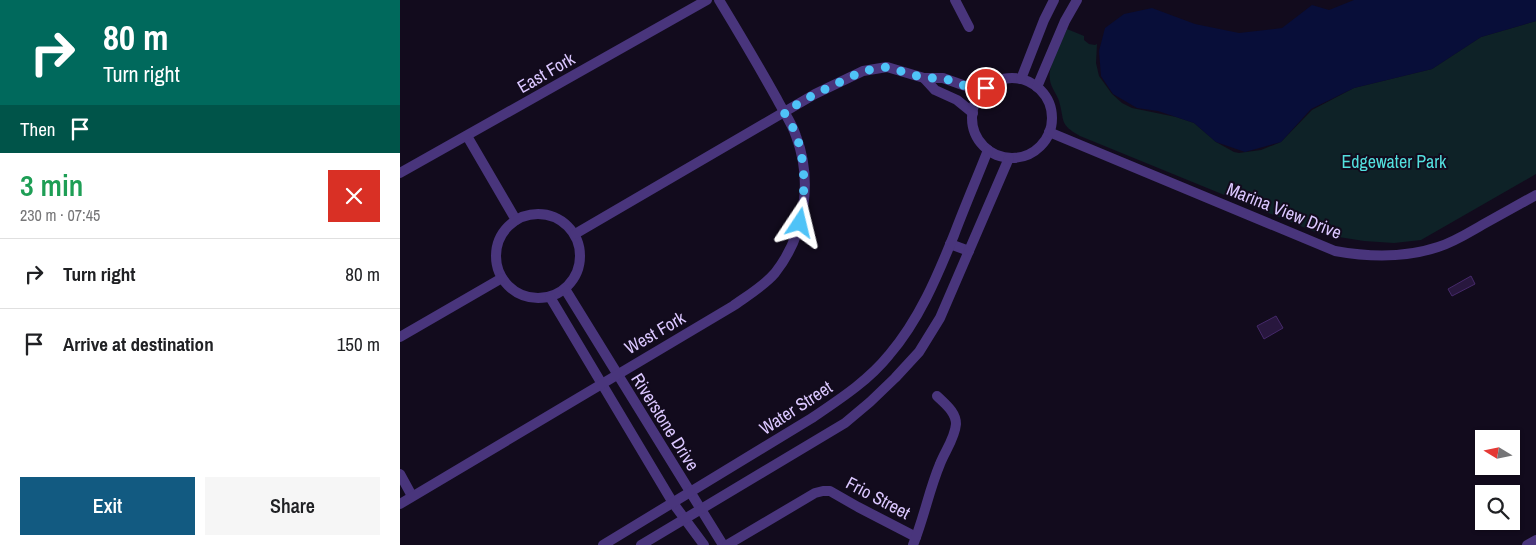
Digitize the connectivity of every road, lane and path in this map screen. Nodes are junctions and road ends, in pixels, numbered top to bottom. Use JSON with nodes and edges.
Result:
{"nodes":[{"id":1,"x":707,"y":0,"type":"edge"},
{"id":2,"x":719,"y":0,"type":"edge"},
{"id":3,"x":955,"y":0,"type":"edge"},
{"id":4,"x":1054,"y":0,"type":"edge"},
{"id":5,"x":1077,"y":0,"type":"edge"},
{"id":6,"x":969,"y":27,"type":"dead end"},
{"id":7,"x":924,"y":78,"type":"junction"},
{"id":8,"x":1021,"y":79,"type":"junction"},
{"id":9,"x":1037,"y":87,"type":"junction"},
{"id":10,"x":986,"y":88,"type":"junction"},
{"id":11,"x":784,"y":112,"type":"junction"},
{"id":12,"x":973,"y":113,"type":"junction"},
{"id":13,"x":1049,"y":132,"type":"junction"},
{"id":14,"x":467,"y":136,"type":"junction"},
{"id":15,"x":988,"y":150,"type":"junction"},
{"id":16,"x":1009,"y":158,"type":"junction"},
{"id":17,"x":400,"y":173,"type":"edge"},
{"id":18,"x":1536,"y":195,"type":"edge"},
{"id":19,"x":516,"y":220,"type":"junction"},
{"id":20,"x":575,"y":234,"type":"junction"},
{"id":21,"x":950,"y":244,"type":"junction"},
{"id":22,"x":969,"y":251,"type":"junction"},
{"id":23,"x":502,"y":278,"type":"junction"},
{"id":24,"x":565,"y":289,"type":"junction"},
{"id":25,"x":550,"y":297,"type":"junction"},
{"id":26,"x":400,"y":337,"type":"edge"},
{"id":27,"x":617,"y":374,"type":"junction"},
{"id":28,"x":602,"y":384,"type":"junction"},
{"id":29,"x":937,"y":396,"type":"dead end"},
{"id":30,"x":400,"y":474,"type":"edge"},
{"id":31,"x":690,"y":492,"type":"junction"},
{"id":32,"x":412,"y":496,"type":"junction"},
{"id":33,"x":673,"y":503,"type":"junction"},
{"id":34,"x":400,"y":504,"type":"edge"},
{"id":35,"x":701,"y":509,"type":"junction"},
{"id":36,"x":685,"y":518,"type":"junction"},
{"id":37,"x":1536,"y":540,"type":"edge"},
{"id":38,"x":915,"y":541,"type":"edge"},
{"id":39,"x":604,"y":545,"type":"edge"},
{"id":40,"x":641,"y":545,"type":"edge"},
{"id":41,"x":704,"y":545,"type":"edge"},
{"id":42,"x":725,"y":545,"type":"edge"},
{"id":43,"x":1527,"y":545,"type":"edge"}],
"edges":[{"from":1,"to":14,"type":"street","name":"East Fork"},
{"from":2,"to":11,"type":"street","name":"West Fork"},
{"from":3,"to":6,"type":"street"},
{"from":4,"to":8,"type":"street"},
{"from":5,"to":9,"type":"street"},
{"from":7,"to":10,"type":"street"},
{"from":7,"to":11,"type":"street"},
{"from":7,"to":12,"type":"street"},
{"from":8,"to":9,"type":"street"},
{"from":8,"to":10,"type":"street"},
{"from":9,"to":13,"type":"street"},
{"from":10,"to":12,"type":"street"},
{"from":11,"to":20,"type":"street"},
{"from":11,"to":27,"type":"street","name":"West Fork"},
{"from":12,"to":15,"type":"street"},
{"from":13,"to":16,"type":"street"},
{"from":13,"to":18,"type":"street","name":"Marina View Drive"},
{"from":14,"to":17,"type":"street","name":"East Fork"},
{"from":14,"to":19,"type":"street"},
{"from":15,"to":16,"type":"street"},
{"from":15,"to":21,"type":"street","name":"Water Street"},
{"from":16,"to":22,"type":"street","name":"Water Street"},
{"from":19,"to":20,"type":"street"},
{"from":19,"to":23,"type":"street"},
{"from":20,"to":24,"type":"street"},
{"from":21,"to":22,"type":"street"},
{"from":21,"to":31,"type":"street","name":"Water Street"},
{"from":22,"to":35,"type":"street","name":"Water Street"},
{"from":23,"to":25,"type":"street"},
{"from":23,"to":26,"type":"street"},
{"from":24,"to":25,"type":"street"},
{"from":24,"to":27,"type":"street","name":"Riverstone Drive"},
{"from":25,"to":28,"type":"street","name":"Riverstone Drive"},
{"from":27,"to":28,"type":"street","name":"West Fork"},
{"from":27,"to":31,"type":"street","name":"Riverstone Drive"},
{"from":28,"to":32,"type":"street","name":"West Fork"},
{"from":28,"to":33,"type":"street","name":"Riverstone Drive"},
{"from":29,"to":38,"type":"street"},
{"from":30,"to":32,"type":"street"},
{"from":31,"to":33,"type":"street","name":"Water Street"},
{"from":31,"to":35,"type":"street","name":"Riverstone Drive"},
{"from":32,"to":34,"type":"street","name":"West Fork"},
{"from":33,"to":36,"type":"street","name":"Riverstone Drive"},
{"from":33,"to":39,"type":"street","name":"Water Street"},
{"from":35,"to":36,"type":"street","name":"Water Street"},
{"from":35,"to":42,"type":"street","name":"Riverstone Drive"},
{"from":36,"to":40,"type":"street","name":"Water Street"},
{"from":36,"to":41,"type":"street","name":"Riverstone Drive"},
{"from":37,"to":43,"type":"street"},
{"from":38,"to":42,"type":"street","name":"Frio Street"}]}
